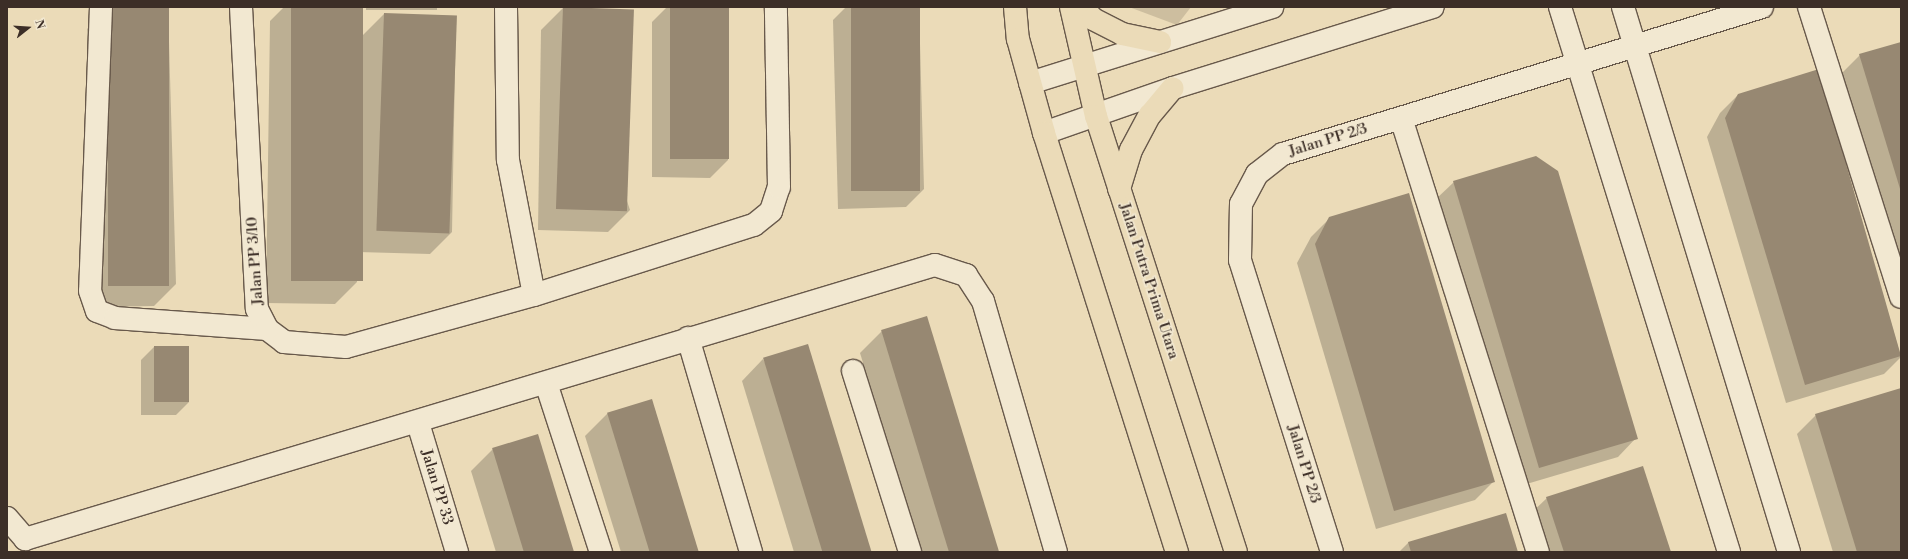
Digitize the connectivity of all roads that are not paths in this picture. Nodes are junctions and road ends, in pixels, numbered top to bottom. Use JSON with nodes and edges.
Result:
{"nodes":[{"id":1,"x":101,"y":7,"type":"edge"},
{"id":2,"x":241,"y":7,"type":"edge"},
{"id":3,"x":506,"y":7,"type":"edge"},
{"id":4,"x":776,"y":7,"type":"edge"},
{"id":5,"x":1015,"y":7,"type":"edge"},
{"id":6,"x":1071,"y":7,"type":"edge"},
{"id":7,"x":1082,"y":7,"type":"edge"},
{"id":8,"x":1272,"y":7,"type":"edge"},
{"id":9,"x":1433,"y":7,"type":"edge"},
{"id":10,"x":1560,"y":7,"type":"edge"},
{"id":11,"x":1623,"y":7,"type":"edge"},
{"id":12,"x":1762,"y":7,"type":"edge"},
{"id":13,"x":1809,"y":7,"type":"edge"},
{"id":14,"x":1160,"y":42,"type":"junction"},
{"id":15,"x":1635,"y":46,"type":"junction"},
{"id":16,"x":1577,"y":64,"type":"junction"},
{"id":17,"x":1083,"y":68,"type":"junction"},
{"id":18,"x":1030,"y":83,"type":"junction"},
{"id":19,"x":1173,"y":88,"type":"junction"},
{"id":20,"x":1096,"y":116,"type":"junction"},
{"id":21,"x":1401,"y":118,"type":"junction"},
{"id":22,"x":1044,"y":133,"type":"junction"},
{"id":23,"x":1119,"y":189,"type":"junction"},
{"id":24,"x":534,"y":295,"type":"junction"},
{"id":25,"x":1901,"y":297,"type":"edge"},
{"id":26,"x":267,"y":329,"type":"junction"},
{"id":27,"x":688,"y":338,"type":"junction"},
{"id":28,"x":852,"y":371,"type":"dead end"},
{"id":29,"x":546,"y":383,"type":"junction"},
{"id":30,"x":418,"y":423,"type":"junction"},
{"id":31,"x":7,"y":518,"type":"edge"},
{"id":32,"x":27,"y":546,"type":"edge"},
{"id":33,"x":457,"y":552,"type":"edge"},
{"id":34,"x":600,"y":552,"type":"edge"},
{"id":35,"x":751,"y":552,"type":"edge"},
{"id":36,"x":910,"y":552,"type":"edge"},
{"id":37,"x":1056,"y":552,"type":"edge"},
{"id":38,"x":1177,"y":552,"type":"edge"},
{"id":39,"x":1236,"y":552,"type":"edge"},
{"id":40,"x":1332,"y":552,"type":"edge"},
{"id":41,"x":1538,"y":552,"type":"edge"},
{"id":42,"x":1729,"y":552,"type":"edge"},
{"id":43,"x":1789,"y":552,"type":"edge"}],
"edges":[{"from":1,"to":26,"type":"street"},
{"from":2,"to":26,"type":"street","name":"Jalan PP 3/10"},
{"from":3,"to":24,"type":"street"},
{"from":4,"to":24,"type":"street","name":"Jalan PP 3/10"},
{"from":5,"to":18,"type":"main road"},
{"from":6,"to":17,"type":"main road","name":"Jalan Putra Prima Utara"},
{"from":7,"to":14,"type":"main road"},
{"from":8,"to":14,"type":"street"},
{"from":9,"to":19,"type":"street"},
{"from":10,"to":16,"type":"street"},
{"from":11,"to":15,"type":"street"},
{"from":12,"to":15,"type":"street","name":"Jalan PP 2/3"},
{"from":13,"to":25,"type":"street"},
{"from":14,"to":17,"type":"street"},
{"from":15,"to":16,"type":"street","name":"Jalan PP 2/3"},
{"from":15,"to":43,"type":"street"},
{"from":16,"to":21,"type":"street","name":"Jalan PP 2/3"},
{"from":16,"to":42,"type":"street"},
{"from":17,"to":18,"type":"street"},
{"from":17,"to":20,"type":"main road","name":"Jalan Putra Prima Utara"},
{"from":18,"to":22,"type":"main road"},
{"from":19,"to":20,"type":"street"},
{"from":19,"to":23,"type":"main road"},
{"from":20,"to":22,"type":"street"},
{"from":20,"to":23,"type":"main road","name":"Jalan Putra Prima Utara"},
{"from":21,"to":40,"type":"street","name":"Jalan PP 2/3"},
{"from":21,"to":41,"type":"street"},
{"from":22,"to":38,"type":"main road"},
{"from":23,"to":39,"type":"main road","name":"Jalan Putra Prima Utara"},
{"from":24,"to":26,"type":"street","name":"Jalan PP 3/10"},
{"from":27,"to":29,"type":"street"},
{"from":27,"to":35,"type":"street"},
{"from":27,"to":37,"type":"street"},
{"from":28,"to":36,"type":"street"},
{"from":29,"to":30,"type":"street"},
{"from":29,"to":34,"type":"street"},
{"from":30,"to":32,"type":"street"},
{"from":30,"to":33,"type":"street","name":"Jalan PP 33"},
{"from":31,"to":32,"type":"street"}]}
